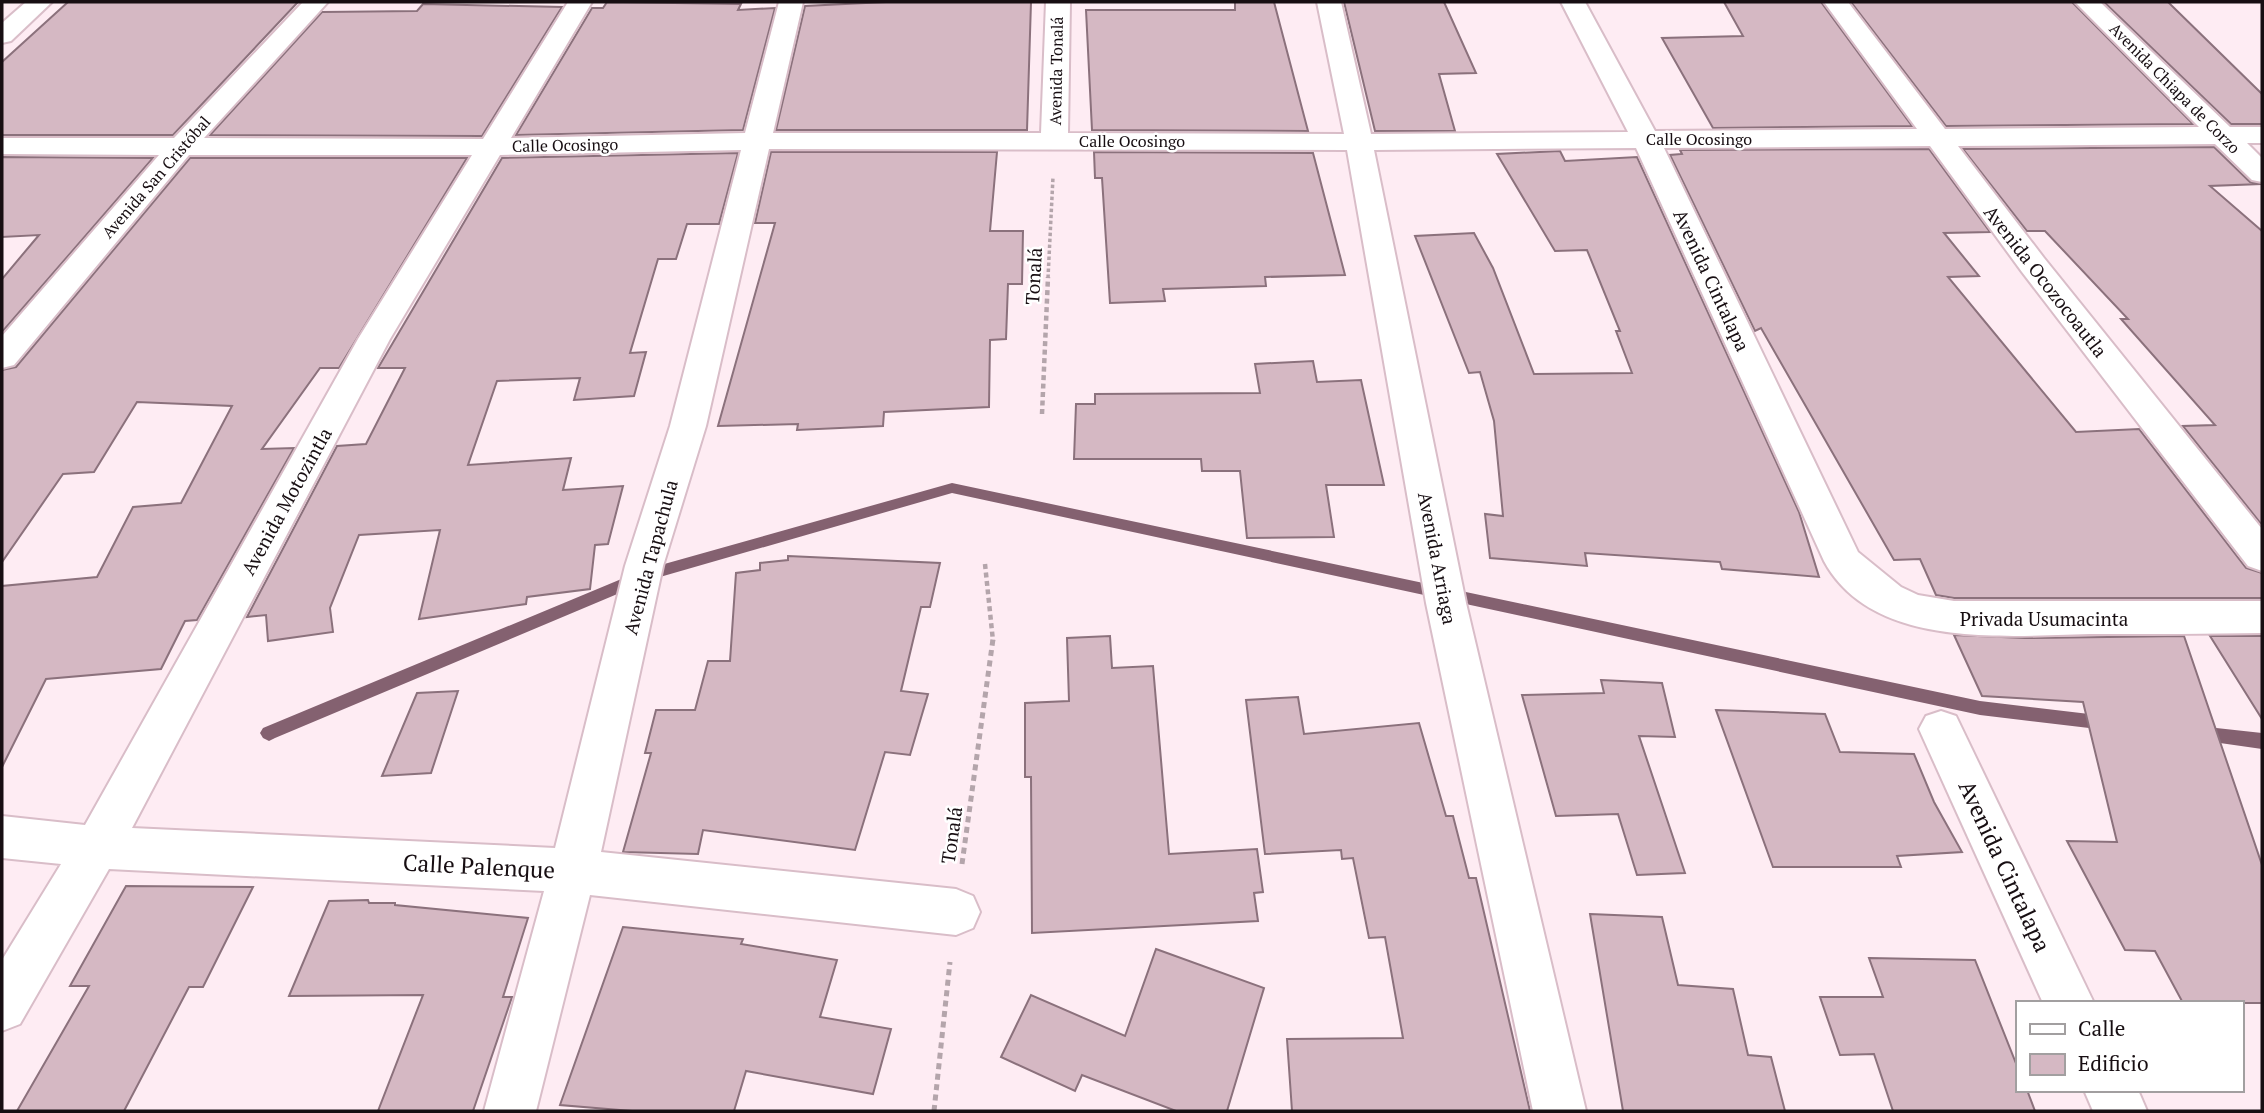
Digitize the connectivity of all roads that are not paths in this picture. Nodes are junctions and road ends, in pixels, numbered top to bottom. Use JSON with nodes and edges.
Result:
{"nodes":[{"id":1,"x":40,"y":2,"type":"edge"},
{"id":2,"x":316,"y":2,"type":"edge"},
{"id":3,"x":580,"y":2,"type":"edge"},
{"id":4,"x":791,"y":2,"type":"edge"},
{"id":5,"x":1058,"y":2,"type":"edge"},
{"id":6,"x":1329,"y":2,"type":"edge"},
{"id":7,"x":1573,"y":2,"type":"edge"},
{"id":8,"x":1836,"y":2,"type":"edge"},
{"id":9,"x":2087,"y":2,"type":"edge"},
{"id":10,"x":2,"y":36,"type":"edge"},
{"id":11,"x":2262,"y":135,"type":"edge"},
{"id":12,"x":2221,"y":136,"type":"junction"},
{"id":13,"x":1645,"y":138,"type":"junction"},
{"id":14,"x":1937,"y":139,"type":"junction"},
{"id":15,"x":1054,"y":140,"type":"junction"},
{"id":16,"x":758,"y":141,"type":"junction"},
{"id":17,"x":1359,"y":142,"type":"junction"},
{"id":18,"x":2,"y":146,"type":"edge"},
{"id":19,"x":181,"y":147,"type":"junction"},
{"id":20,"x":489,"y":147,"type":"junction"},
{"id":21,"x":2262,"y":174,"type":"edge"},
{"id":22,"x":2,"y":357,"type":"edge"},
{"id":23,"x":2262,"y":556,"type":"edge"},
{"id":24,"x":1843,"y":561,"type":"joint"},
{"id":25,"x":2262,"y":617,"type":"edge"},
{"id":26,"x":1941,"y":729,"type":"dead end"},
{"id":27,"x":2,"y":837,"type":"edge"},
{"id":28,"x":97,"y":847,"type":"junction"},
{"id":29,"x":573,"y":871,"type":"junction"},
{"id":30,"x":956,"y":912,"type":"road end"},
{"id":31,"x":2068,"y":1001,"type":"edge"},
{"id":32,"x":2,"y":1006,"type":"edge"},
{"id":33,"x":2111,"y":1092,"type":"edge"},
{"id":34,"x":510,"y":1111,"type":"edge"},
{"id":35,"x":1559,"y":1111,"type":"edge"},
{"id":36,"x":2120,"y":1111,"type":"edge"}],
"edges":[{"from":1,"to":10,"type":"street"},
{"from":2,"to":19,"type":"street","name":"Avenida San Cristóbal"},
{"from":3,"to":20,"type":"street","name":"Avenida Motozintla"},
{"from":4,"to":16,"type":"street","name":"Avenida Tapachula"},
{"from":5,"to":15,"type":"street","name":"Avenida Tonalá"},
{"from":6,"to":17,"type":"street","name":"Avenida Arriaga"},
{"from":7,"to":13,"type":"street","name":"Avenida Cintalapa"},
{"from":8,"to":14,"type":"street","name":"Avenida Ocozocoautla"},
{"from":9,"to":12,"type":"street","name":"Avenida Chiapa de Corzo"},
{"from":11,"to":12,"type":"street","name":"Calle Ocosingo"},
{"from":12,"to":14,"type":"street","name":"Calle Ocosingo"},
{"from":12,"to":21,"type":"street","name":"Avenida Chiapa de Corzo"},
{"from":13,"to":14,"type":"street","name":"Calle Ocosingo"},
{"from":13,"to":17,"type":"street","name":"Calle Ocosingo"},
{"from":13,"to":24,"type":"street","name":"Avenida Cintalapa"},
{"from":14,"to":23,"type":"street","name":"Avenida Ocozocoautla"},
{"from":15,"to":16,"type":"street","name":"Calle Ocosingo"},
{"from":15,"to":17,"type":"street","name":"Calle Ocosingo"},
{"from":16,"to":20,"type":"street","name":"Calle Ocosingo"},
{"from":16,"to":29,"type":"street","name":"Avenida Tapachula"},
{"from":17,"to":35,"type":"street","name":"Avenida Arriaga"},
{"from":18,"to":19,"type":"street","name":"Calle Ocosingo"},
{"from":19,"to":20,"type":"street","name":"Calle Ocosingo"},
{"from":19,"to":22,"type":"street","name":"Avenida San Cristóbal"},
{"from":20,"to":28,"type":"street","name":"Avenida Motozintla"},
{"from":24,"to":25,"type":"street","name":"Privada Usumacinta"},
{"from":26,"to":31,"type":"street","name":"Avenida Cintalapa"},
{"from":27,"to":28,"type":"street","name":"Calle Palenque"},
{"from":28,"to":29,"type":"street","name":"Calle Palenque"},
{"from":28,"to":32,"type":"street","name":"Avenida Motozintla"},
{"from":29,"to":30,"type":"street","name":"Calle Palenque"},
{"from":29,"to":34,"type":"street","name":"Avenida Tapachula"},
{"from":33,"to":36,"type":"street"}]}
